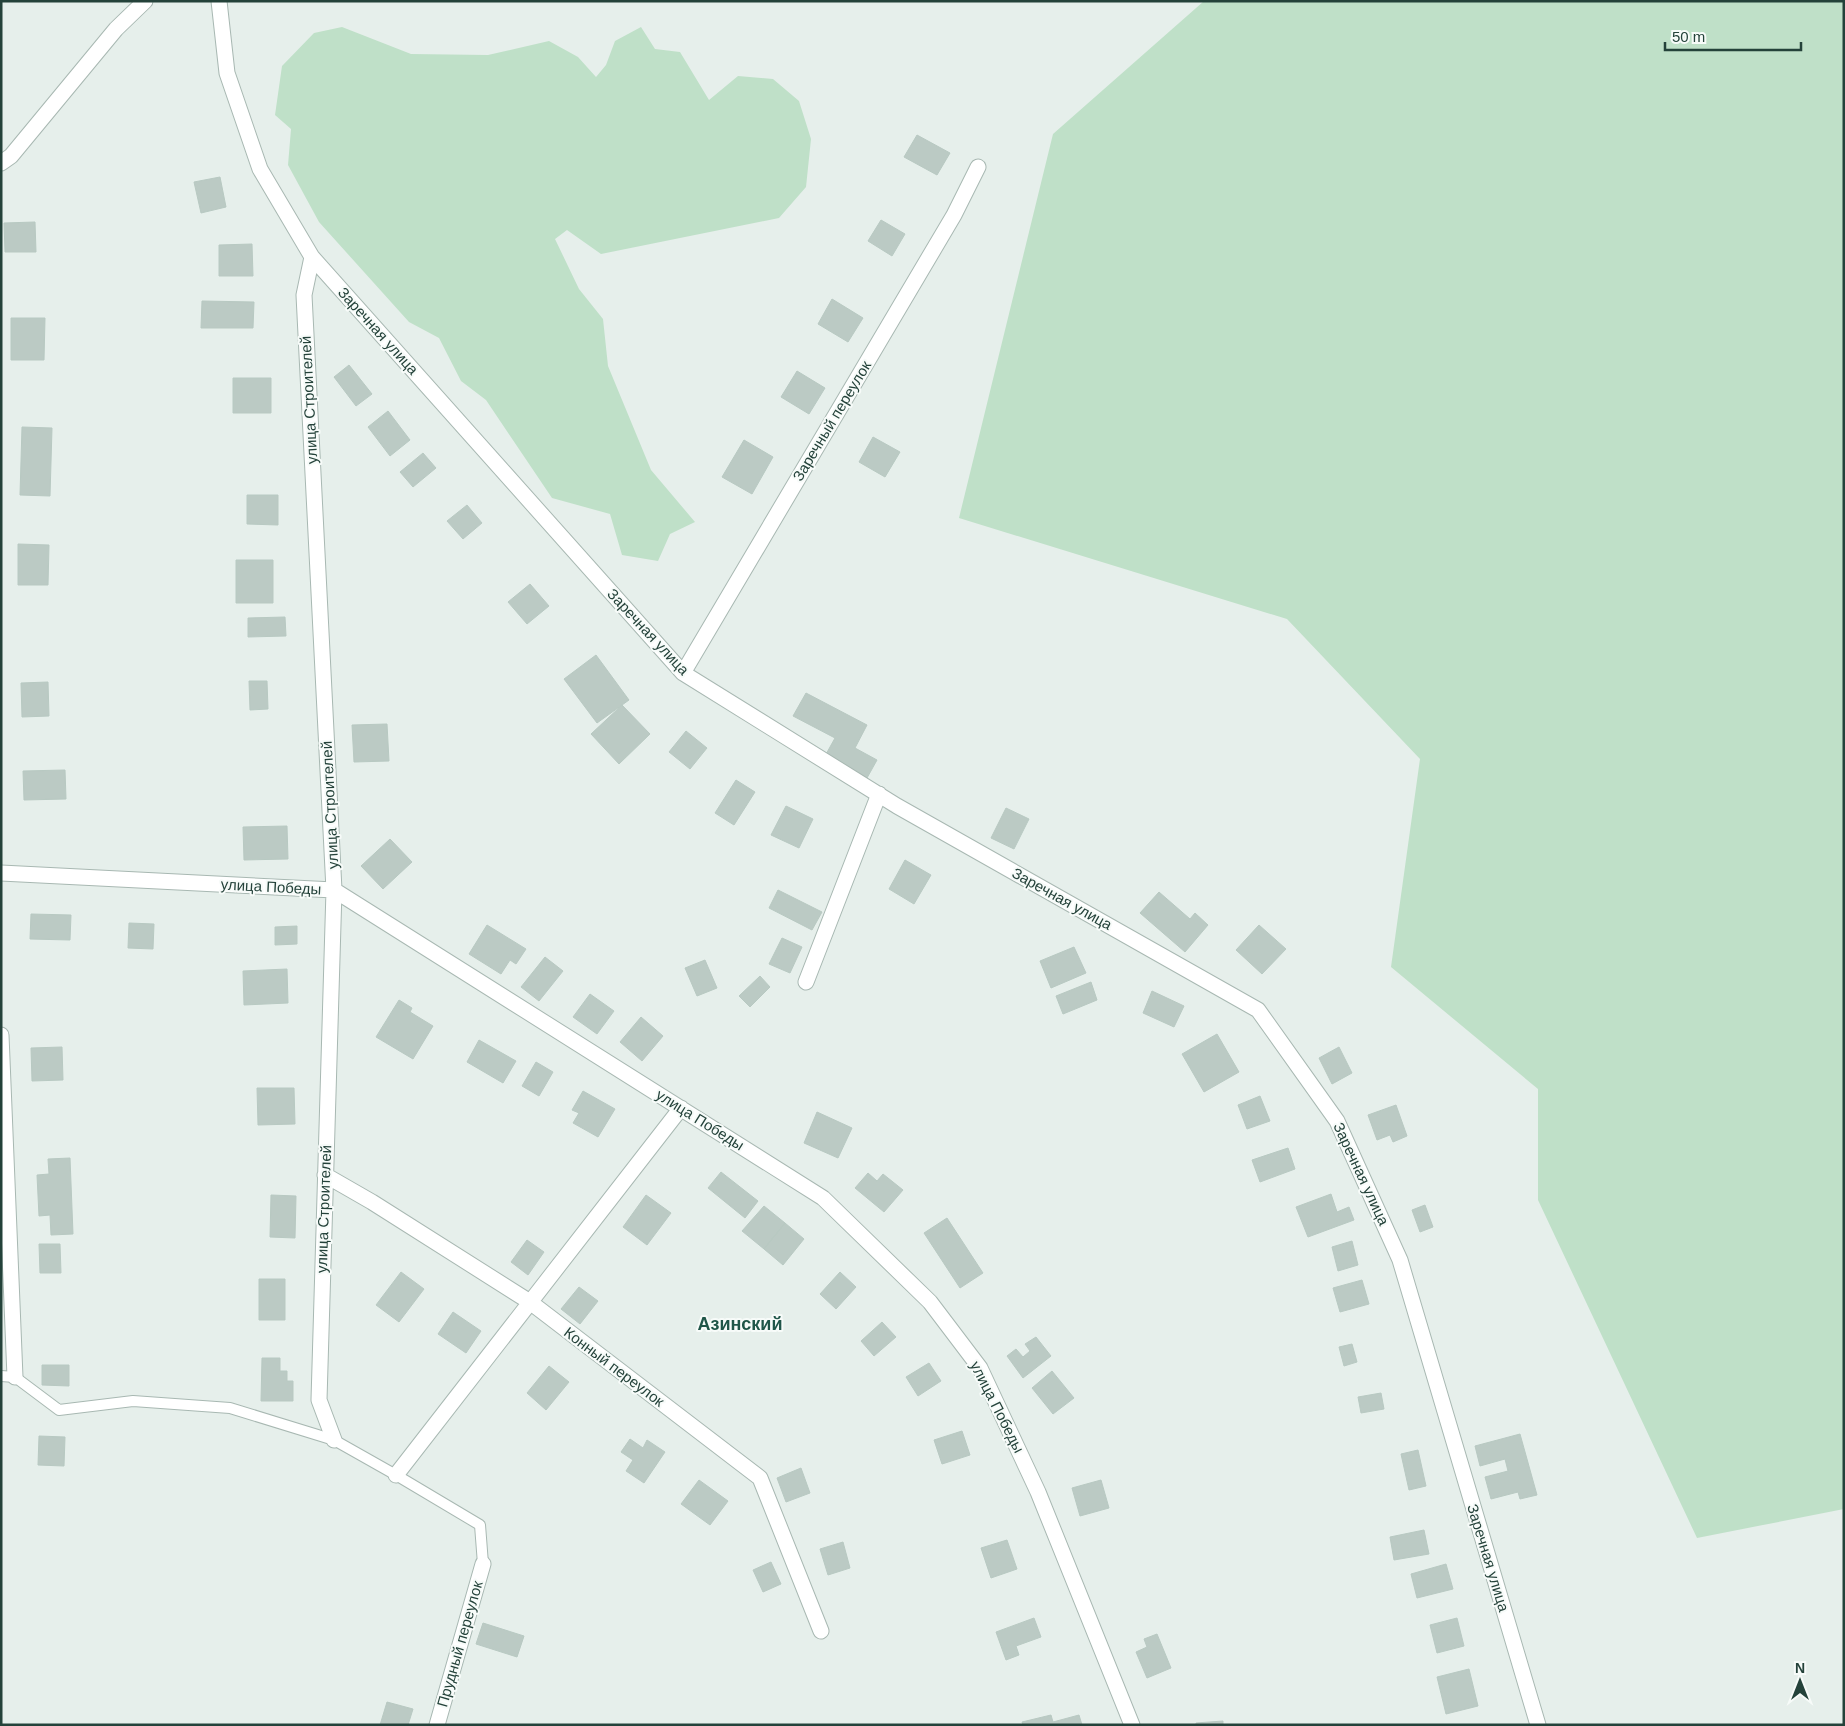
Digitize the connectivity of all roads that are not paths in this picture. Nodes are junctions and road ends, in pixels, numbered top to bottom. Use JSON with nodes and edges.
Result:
{"nodes":[{"id":1,"x":145,"y":1,"type":"edge"},
{"id":2,"x":219,"y":1,"type":"edge"},
{"id":3,"x":1,"y":164,"type":"edge"},
{"id":4,"x":978,"y":167,"type":"dead end"},
{"id":5,"x":312,"y":257,"type":"junction"},
{"id":6,"x":683,"y":673,"type":"junction"},
{"id":7,"x":879,"y":794,"type":"junction"},
{"id":8,"x":1,"y":873,"type":"edge"},
{"id":9,"x":334,"y":890,"type":"junction"},
{"id":10,"x":806,"y":982,"type":"dead end"},
{"id":11,"x":1,"y":1034,"type":"edge"},
{"id":12,"x":681,"y":1108,"type":"junction"},
{"id":13,"x":325,"y":1175,"type":"junction"},
{"id":14,"x":530,"y":1302,"type":"junction"},
{"id":15,"x":8,"y":1377,"type":"edge"},
{"id":16,"x":334,"y":1440,"type":"junction"},
{"id":17,"x":396,"y":1475,"type":"junction"},
{"id":18,"x":483,"y":1564,"type":"joint"},
{"id":19,"x":821,"y":1631,"type":"dead end"},
{"id":20,"x":437,"y":1725,"type":"edge"},
{"id":21,"x":1132,"y":1725,"type":"edge"},
{"id":22,"x":1538,"y":1725,"type":"edge"}],
"edges":[{"from":1,"to":3,"type":"street"},
{"from":2,"to":5,"type":"street","name":"Заречная улица"},
{"from":4,"to":6,"type":"street","name":"Заречный переулок"},
{"from":5,"to":6,"type":"street","name":"Заречная улица"},
{"from":5,"to":9,"type":"street","name":"улица Строителей"},
{"from":6,"to":7,"type":"street","name":"Заречная улица"},
{"from":7,"to":10,"type":"street"},
{"from":7,"to":22,"type":"street","name":"Заречная улица"},
{"from":8,"to":9,"type":"street","name":"улица Победы"},
{"from":9,"to":12,"type":"street","name":"улица Победы"},
{"from":9,"to":13,"type":"street","name":"улица Строителей"},
{"from":11,"to":15,"type":"street"},
{"from":12,"to":14,"type":"street"},
{"from":12,"to":21,"type":"street","name":"улица Победы"},
{"from":13,"to":14,"type":"street","name":"Конный переулок"},
{"from":13,"to":16,"type":"street","name":"улица Строителей"},
{"from":14,"to":17,"type":"street"},
{"from":14,"to":19,"type":"street","name":"Конный переулок"},
{"from":15,"to":16,"type":"lane"},
{"from":16,"to":17,"type":"lane"},
{"from":17,"to":18,"type":"lane"},
{"from":18,"to":20,"type":"street","name":"Прудный переулок"}]}
